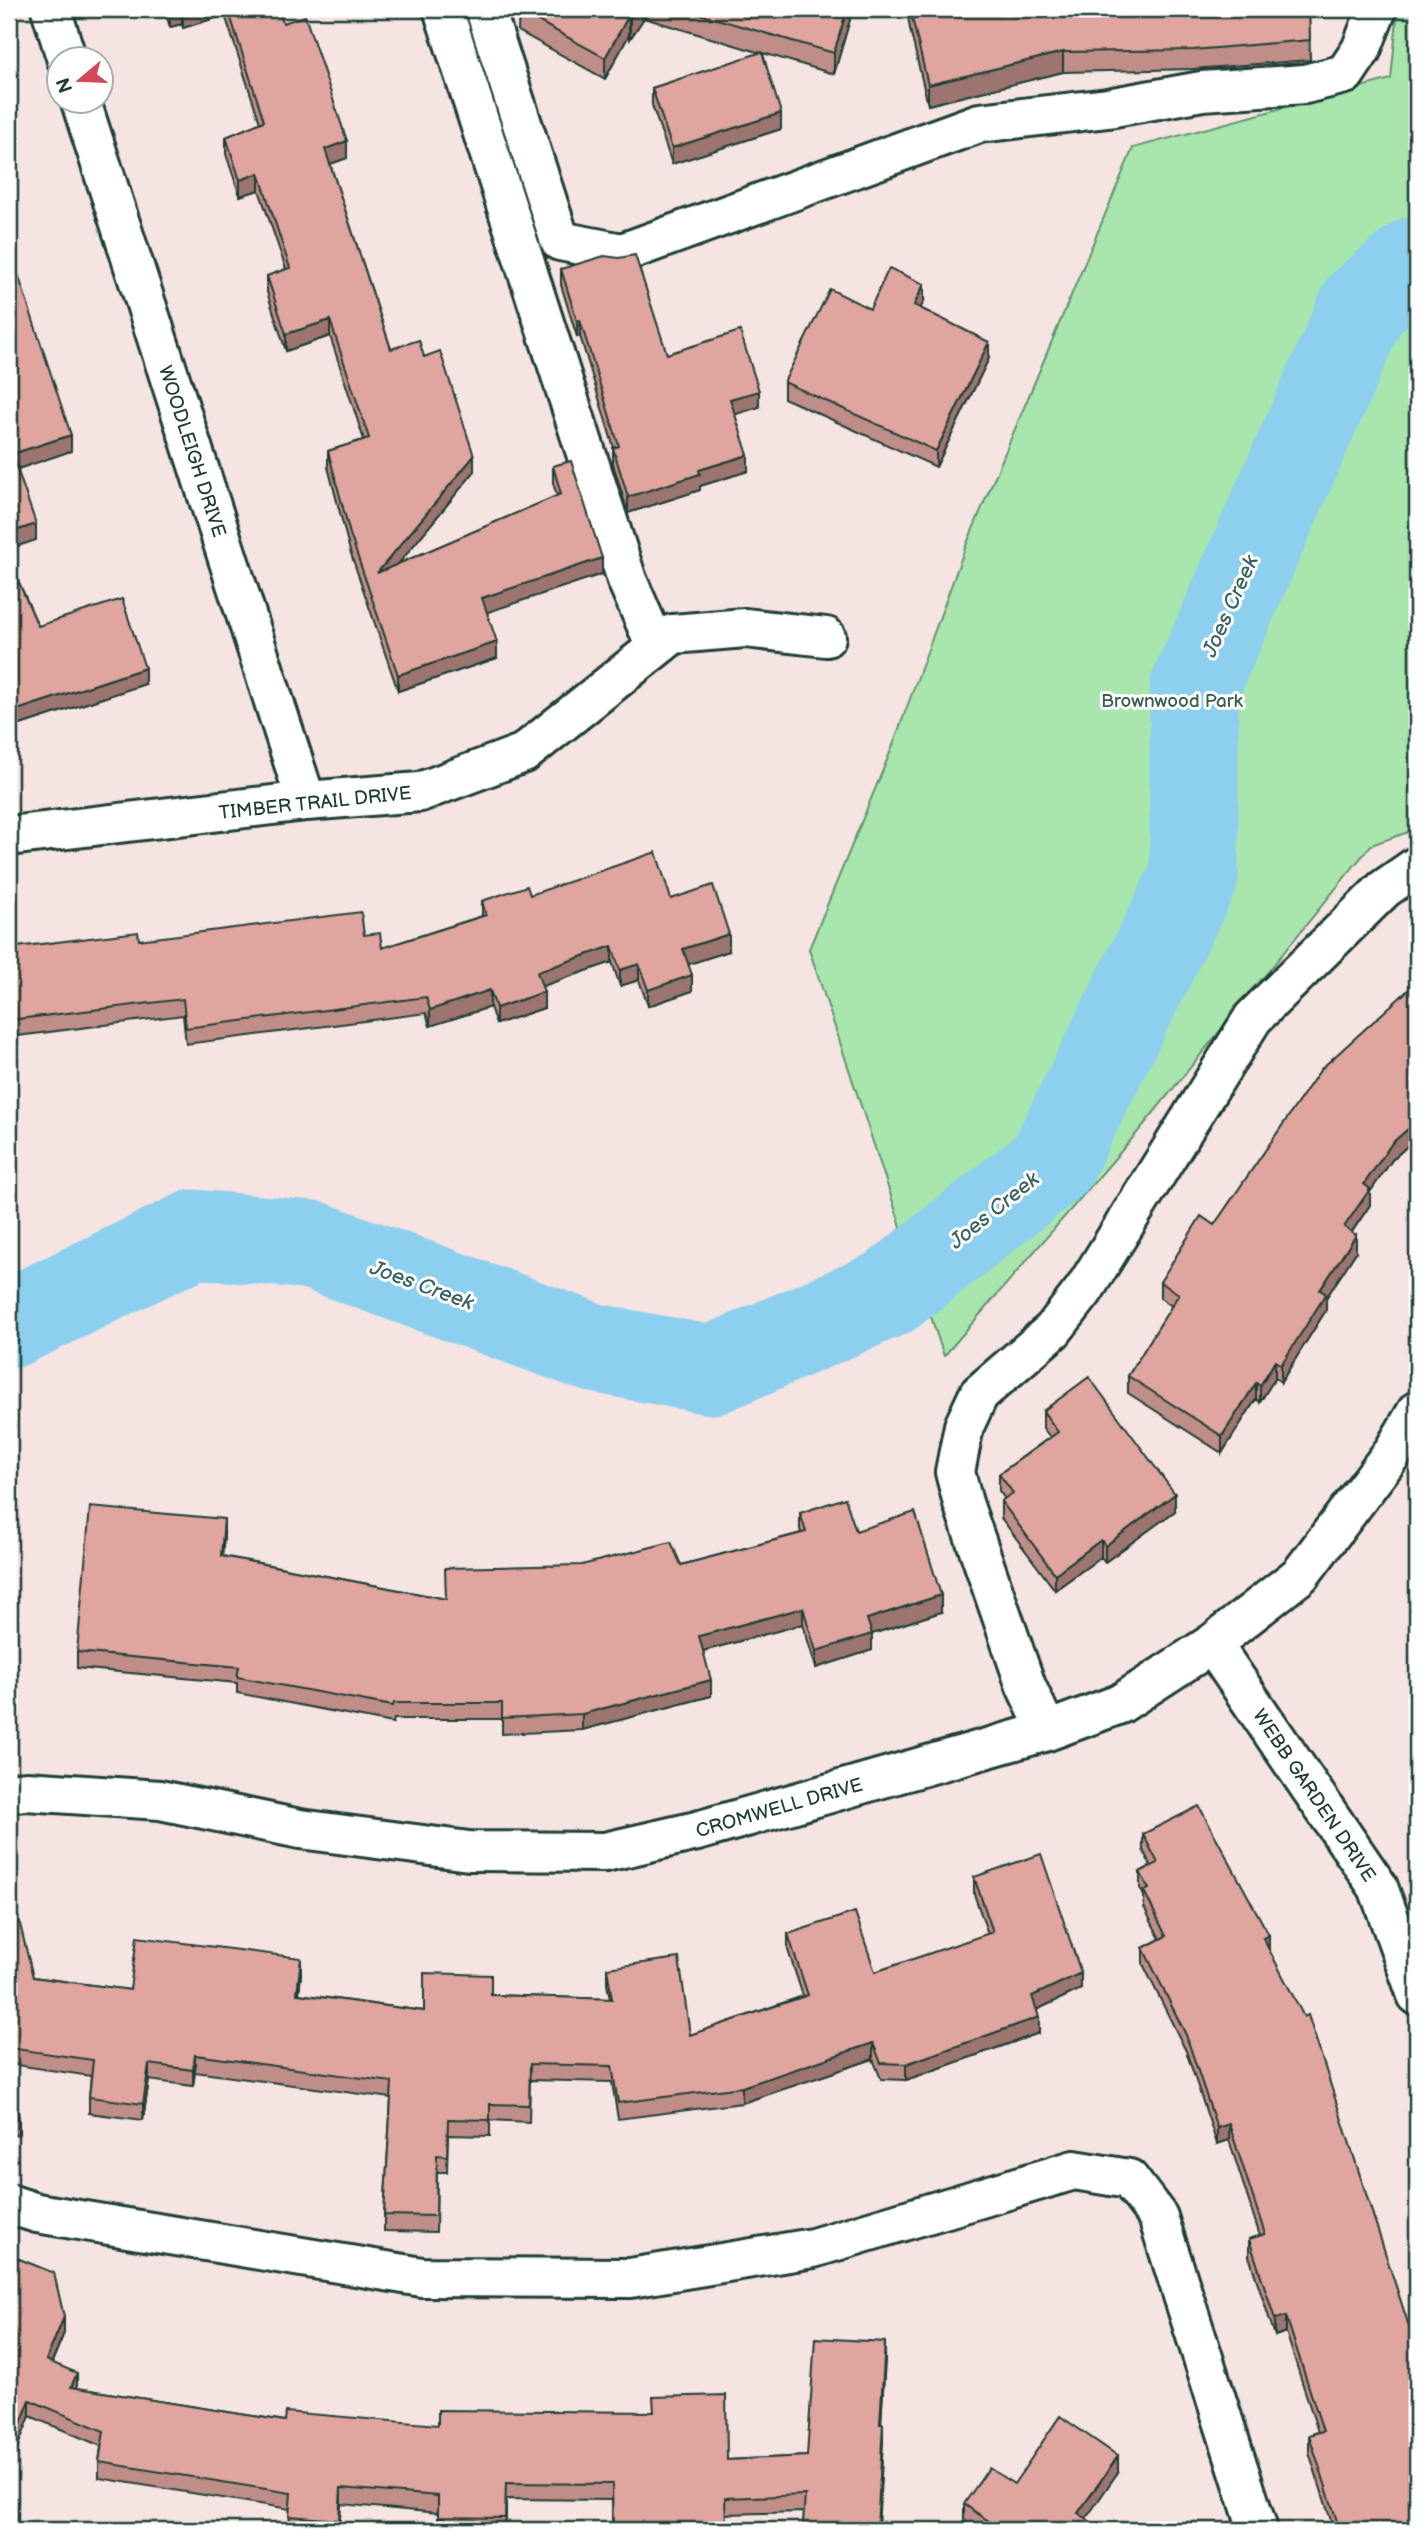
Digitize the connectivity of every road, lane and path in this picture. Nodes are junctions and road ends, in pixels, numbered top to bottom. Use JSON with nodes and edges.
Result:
{"nodes":[{"id":1,"x":51,"y":9,"type":"edge"},
{"id":2,"x":443,"y":9,"type":"edge"},
{"id":3,"x":485,"y":9,"type":"edge"},
{"id":4,"x":1377,"y":9,"type":"edge"},
{"id":5,"x":63,"y":46,"type":"edge"},
{"id":6,"x":86,"y":116,"type":"edge"},
{"id":7,"x":825,"y":636,"type":"dead end"},
{"id":8,"x":656,"y":647,"type":"junction"},
{"id":9,"x":306,"y":802,"type":"junction"},
{"id":10,"x":9,"y":836,"type":"edge"},
{"id":11,"x":1417,"y":866,"type":"edge"},
{"id":12,"x":1417,"y":1411,"type":"edge"},
{"id":13,"x":1212,"y":1644,"type":"junction"},
{"id":14,"x":1047,"y":1731,"type":"junction"},
{"id":15,"x":9,"y":1793,"type":"edge"},
{"id":16,"x":1417,"y":1995,"type":"edge"},
{"id":17,"x":9,"y":2204,"type":"edge"},
{"id":18,"x":1258,"y":2530,"type":"edge"}],
"edges":[{"from":1,"to":5,"type":"street"},
{"from":2,"to":8,"type":"street"},
{"from":3,"to":4,"type":"street"},
{"from":6,"to":9,"type":"street","name":"WOODLEIGH DRIVE"},
{"from":7,"to":8,"type":"street","name":"TIMBER TRAIL DRIVE"},
{"from":8,"to":9,"type":"street","name":"TIMBER TRAIL DRIVE"},
{"from":9,"to":10,"type":"street","name":"TIMBER TRAIL DRIVE"},
{"from":11,"to":14,"type":"street"},
{"from":12,"to":13,"type":"street","name":"CROMWELL DRIVE"},
{"from":13,"to":14,"type":"street","name":"CROMWELL DRIVE"},
{"from":13,"to":16,"type":"street","name":"WEBB GARDEN DRIVE"},
{"from":14,"to":15,"type":"street","name":"CROMWELL DRIVE"},
{"from":17,"to":18,"type":"street"}]}
